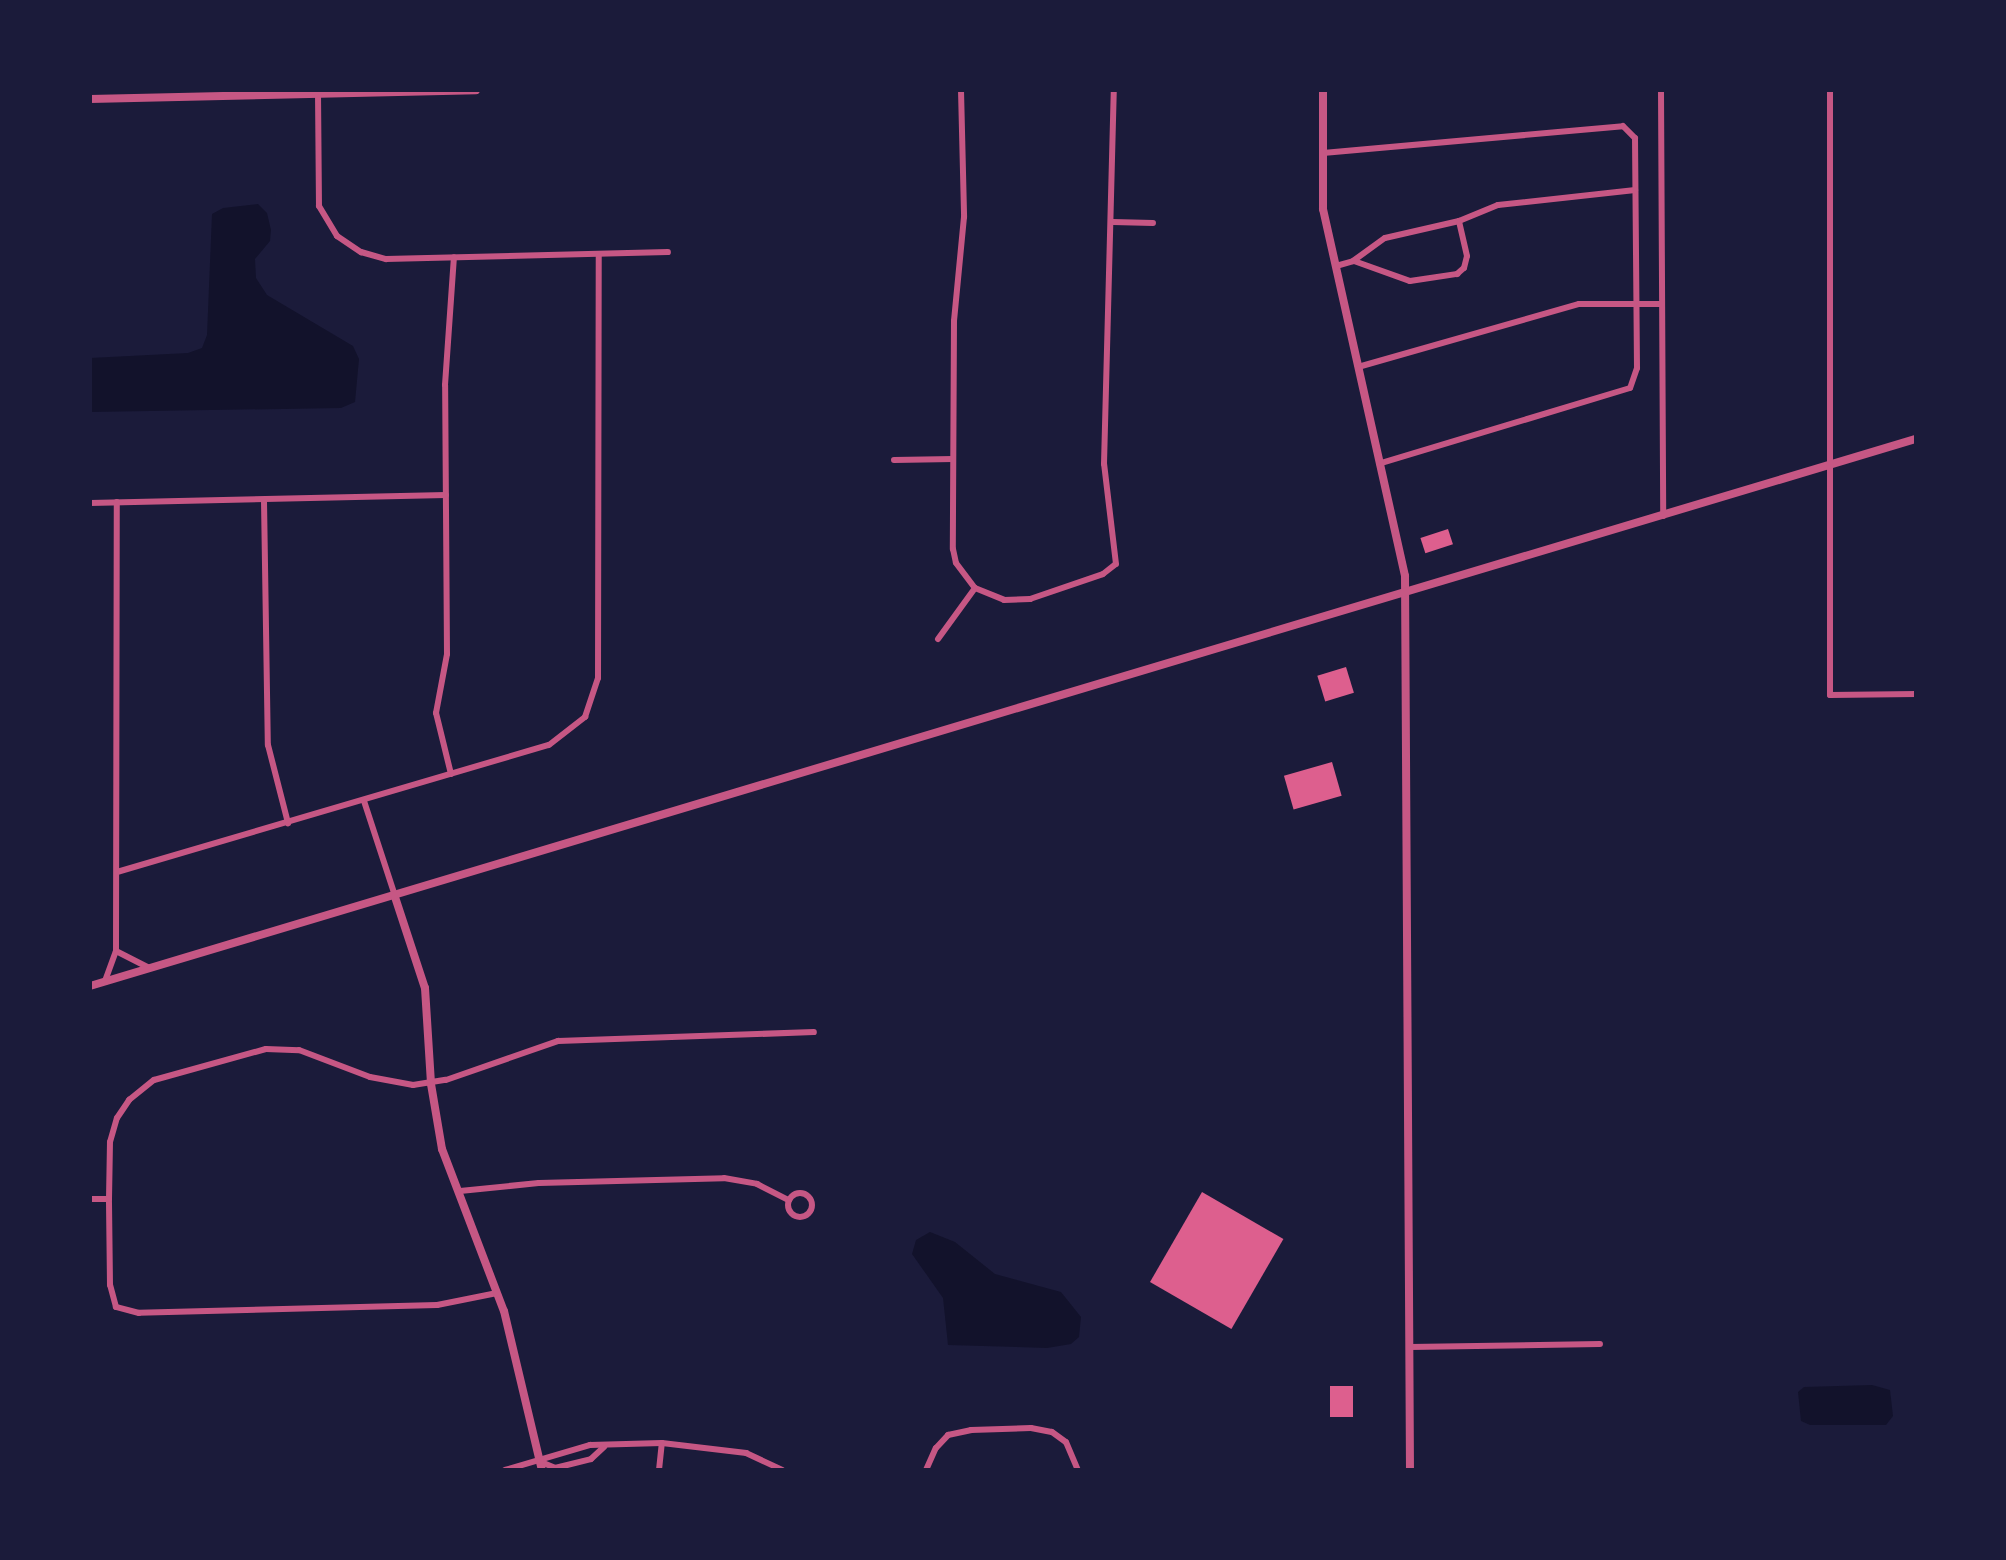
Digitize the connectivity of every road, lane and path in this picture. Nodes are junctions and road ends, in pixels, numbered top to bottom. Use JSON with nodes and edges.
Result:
{"nodes":[{"id":1,"x":476,"y":90,"type":"edge"},
{"id":2,"x":962,"y":90,"type":"edge"},
{"id":3,"x":1114,"y":90,"type":"edge"},
{"id":4,"x":1323,"y":90,"type":"edge"},
{"id":5,"x":1661,"y":90,"type":"edge"},
{"id":6,"x":1830,"y":90,"type":"edge"},
{"id":7,"x":318,"y":92,"type":"edge"},
{"id":8,"x":90,"y":99,"type":"edge"},
{"id":9,"x":1323,"y":153,"type":"junction"},
{"id":10,"x":1636,"y":190,"type":"junction"},
{"id":11,"x":1459,"y":221,"type":"junction"},
{"id":12,"x":1113,"y":222,"type":"junction"},
{"id":13,"x":1153,"y":224,"type":"dead end"},
{"id":14,"x":668,"y":252,"type":"dead end"},
{"id":15,"x":599,"y":254,"type":"junction"},
{"id":16,"x":454,"y":257,"type":"junction"},
{"id":17,"x":1353,"y":260,"type":"junction"},
{"id":18,"x":1336,"y":266,"type":"junction"},
{"id":19,"x":1636,"y":303,"type":"junction"},
{"id":20,"x":1662,"y":304,"type":"junction"},
{"id":21,"x":1358,"y":368,"type":"junction"},
{"id":22,"x":1916,"y":439,"type":"edge"},
{"id":23,"x":894,"y":460,"type":"dead end"},
{"id":24,"x":953,"y":460,"type":"junction"},
{"id":25,"x":1379,"y":464,"type":"junction"},
{"id":26,"x":1831,"y":464,"type":"junction"},
{"id":27,"x":446,"y":495,"type":"junction"},
{"id":28,"x":264,"y":500,"type":"junction"},
{"id":29,"x":117,"y":502,"type":"junction"},
{"id":30,"x":90,"y":503,"type":"edge"},
{"id":31,"x":1664,"y":516,"type":"junction"},
{"id":32,"x":974,"y":588,"type":"junction"},
{"id":33,"x":1405,"y":592,"type":"junction"},
{"id":34,"x":938,"y":638,"type":"dead end"},
{"id":35,"x":1916,"y":694,"type":"edge"},
{"id":36,"x":451,"y":774,"type":"junction"},
{"id":37,"x":364,"y":800,"type":"junction"},
{"id":38,"x":288,"y":823,"type":"junction"},
{"id":39,"x":117,"y":872,"type":"junction"},
{"id":40,"x":395,"y":897,"type":"junction"},
{"id":41,"x":116,"y":950,"type":"junction"},
{"id":42,"x":152,"y":968,"type":"junction"},
{"id":43,"x":106,"y":982,"type":"junction"},
{"id":44,"x":90,"y":986,"type":"edge"},
{"id":45,"x":814,"y":1032,"type":"dead end"},
{"id":46,"x":431,"y":1084,"type":"junction"},
{"id":47,"x":460,"y":1192,"type":"junction"},
{"id":48,"x":90,"y":1199,"type":"edge"},
{"id":49,"x":109,"y":1199,"type":"junction"},
{"id":50,"x":789,"y":1200,"type":"dead end"},
{"id":51,"x":496,"y":1293,"type":"junction"},
{"id":52,"x":1600,"y":1344,"type":"dead end"},
{"id":53,"x":1410,"y":1347,"type":"junction"},
{"id":54,"x":662,"y":1443,"type":"junction"},
{"id":55,"x":604,"y":1447,"type":"junction"},
{"id":56,"x":542,"y":1466,"type":"edge"},
{"id":57,"x":505,"y":1470,"type":"edge"},
{"id":58,"x":659,"y":1470,"type":"edge"},
{"id":59,"x":782,"y":1470,"type":"edge"},
{"id":60,"x":926,"y":1470,"type":"edge"},
{"id":61,"x":1078,"y":1470,"type":"edge"},
{"id":62,"x":1410,"y":1470,"type":"edge"}],
"edges":[{"from":1,"to":7,"type":"street"},
{"from":2,"to":24,"type":"street"},
{"from":3,"to":12,"type":"street"},
{"from":4,"to":9,"type":"street"},
{"from":5,"to":20,"type":"street"},
{"from":6,"to":26,"type":"street"},
{"from":7,"to":8,"type":"street"},
{"from":7,"to":16,"type":"street"},
{"from":9,"to":10,"type":"street"},
{"from":9,"to":18,"type":"street"},
{"from":10,"to":11,"type":"street"},
{"from":10,"to":19,"type":"street"},
{"from":11,"to":17,"type":"street"},
{"from":11,"to":17,"type":"street"},
{"from":12,"to":13,"type":"street"},
{"from":12,"to":32,"type":"street"},
{"from":14,"to":15,"type":"street"},
{"from":15,"to":16,"type":"street"},
{"from":15,"to":36,"type":"street"},
{"from":16,"to":27,"type":"street"},
{"from":17,"to":18,"type":"street"},
{"from":18,"to":21,"type":"street"},
{"from":19,"to":20,"type":"street"},
{"from":19,"to":21,"type":"street"},
{"from":19,"to":25,"type":"street"},
{"from":20,"to":31,"type":"street"},
{"from":21,"to":25,"type":"street"},
{"from":22,"to":26,"type":"street"},
{"from":23,"to":24,"type":"street"},
{"from":24,"to":32,"type":"street"},
{"from":25,"to":33,"type":"street"},
{"from":26,"to":31,"type":"street"},
{"from":26,"to":35,"type":"street"},
{"from":27,"to":28,"type":"street"},
{"from":27,"to":36,"type":"street"},
{"from":28,"to":29,"type":"street"},
{"from":28,"to":38,"type":"street"},
{"from":29,"to":30,"type":"street"},
{"from":29,"to":39,"type":"street"},
{"from":31,"to":33,"type":"street"},
{"from":32,"to":34,"type":"street"},
{"from":33,"to":40,"type":"street"},
{"from":33,"to":53,"type":"street"},
{"from":36,"to":37,"type":"street"},
{"from":37,"to":38,"type":"street"},
{"from":37,"to":40,"type":"street"},
{"from":38,"to":39,"type":"street"},
{"from":39,"to":41,"type":"street"},
{"from":40,"to":42,"type":"street"},
{"from":40,"to":46,"type":"street"},
{"from":41,"to":42,"type":"street"},
{"from":41,"to":43,"type":"street"},
{"from":42,"to":43,"type":"street"},
{"from":43,"to":44,"type":"street"},
{"from":45,"to":46,"type":"street"},
{"from":46,"to":47,"type":"street"},
{"from":46,"to":49,"type":"street"},
{"from":47,"to":50,"type":"street"},
{"from":47,"to":51,"type":"street"},
{"from":48,"to":49,"type":"street"},
{"from":49,"to":51,"type":"street"},
{"from":51,"to":56,"type":"street"},
{"from":52,"to":53,"type":"street"},
{"from":53,"to":62,"type":"street"},
{"from":54,"to":55,"type":"street"},
{"from":54,"to":58,"type":"street"},
{"from":54,"to":59,"type":"street"},
{"from":55,"to":56,"type":"street"},
{"from":55,"to":56,"type":"street"},
{"from":56,"to":57,"type":"street"},
{"from":60,"to":61,"type":"street"}]}
